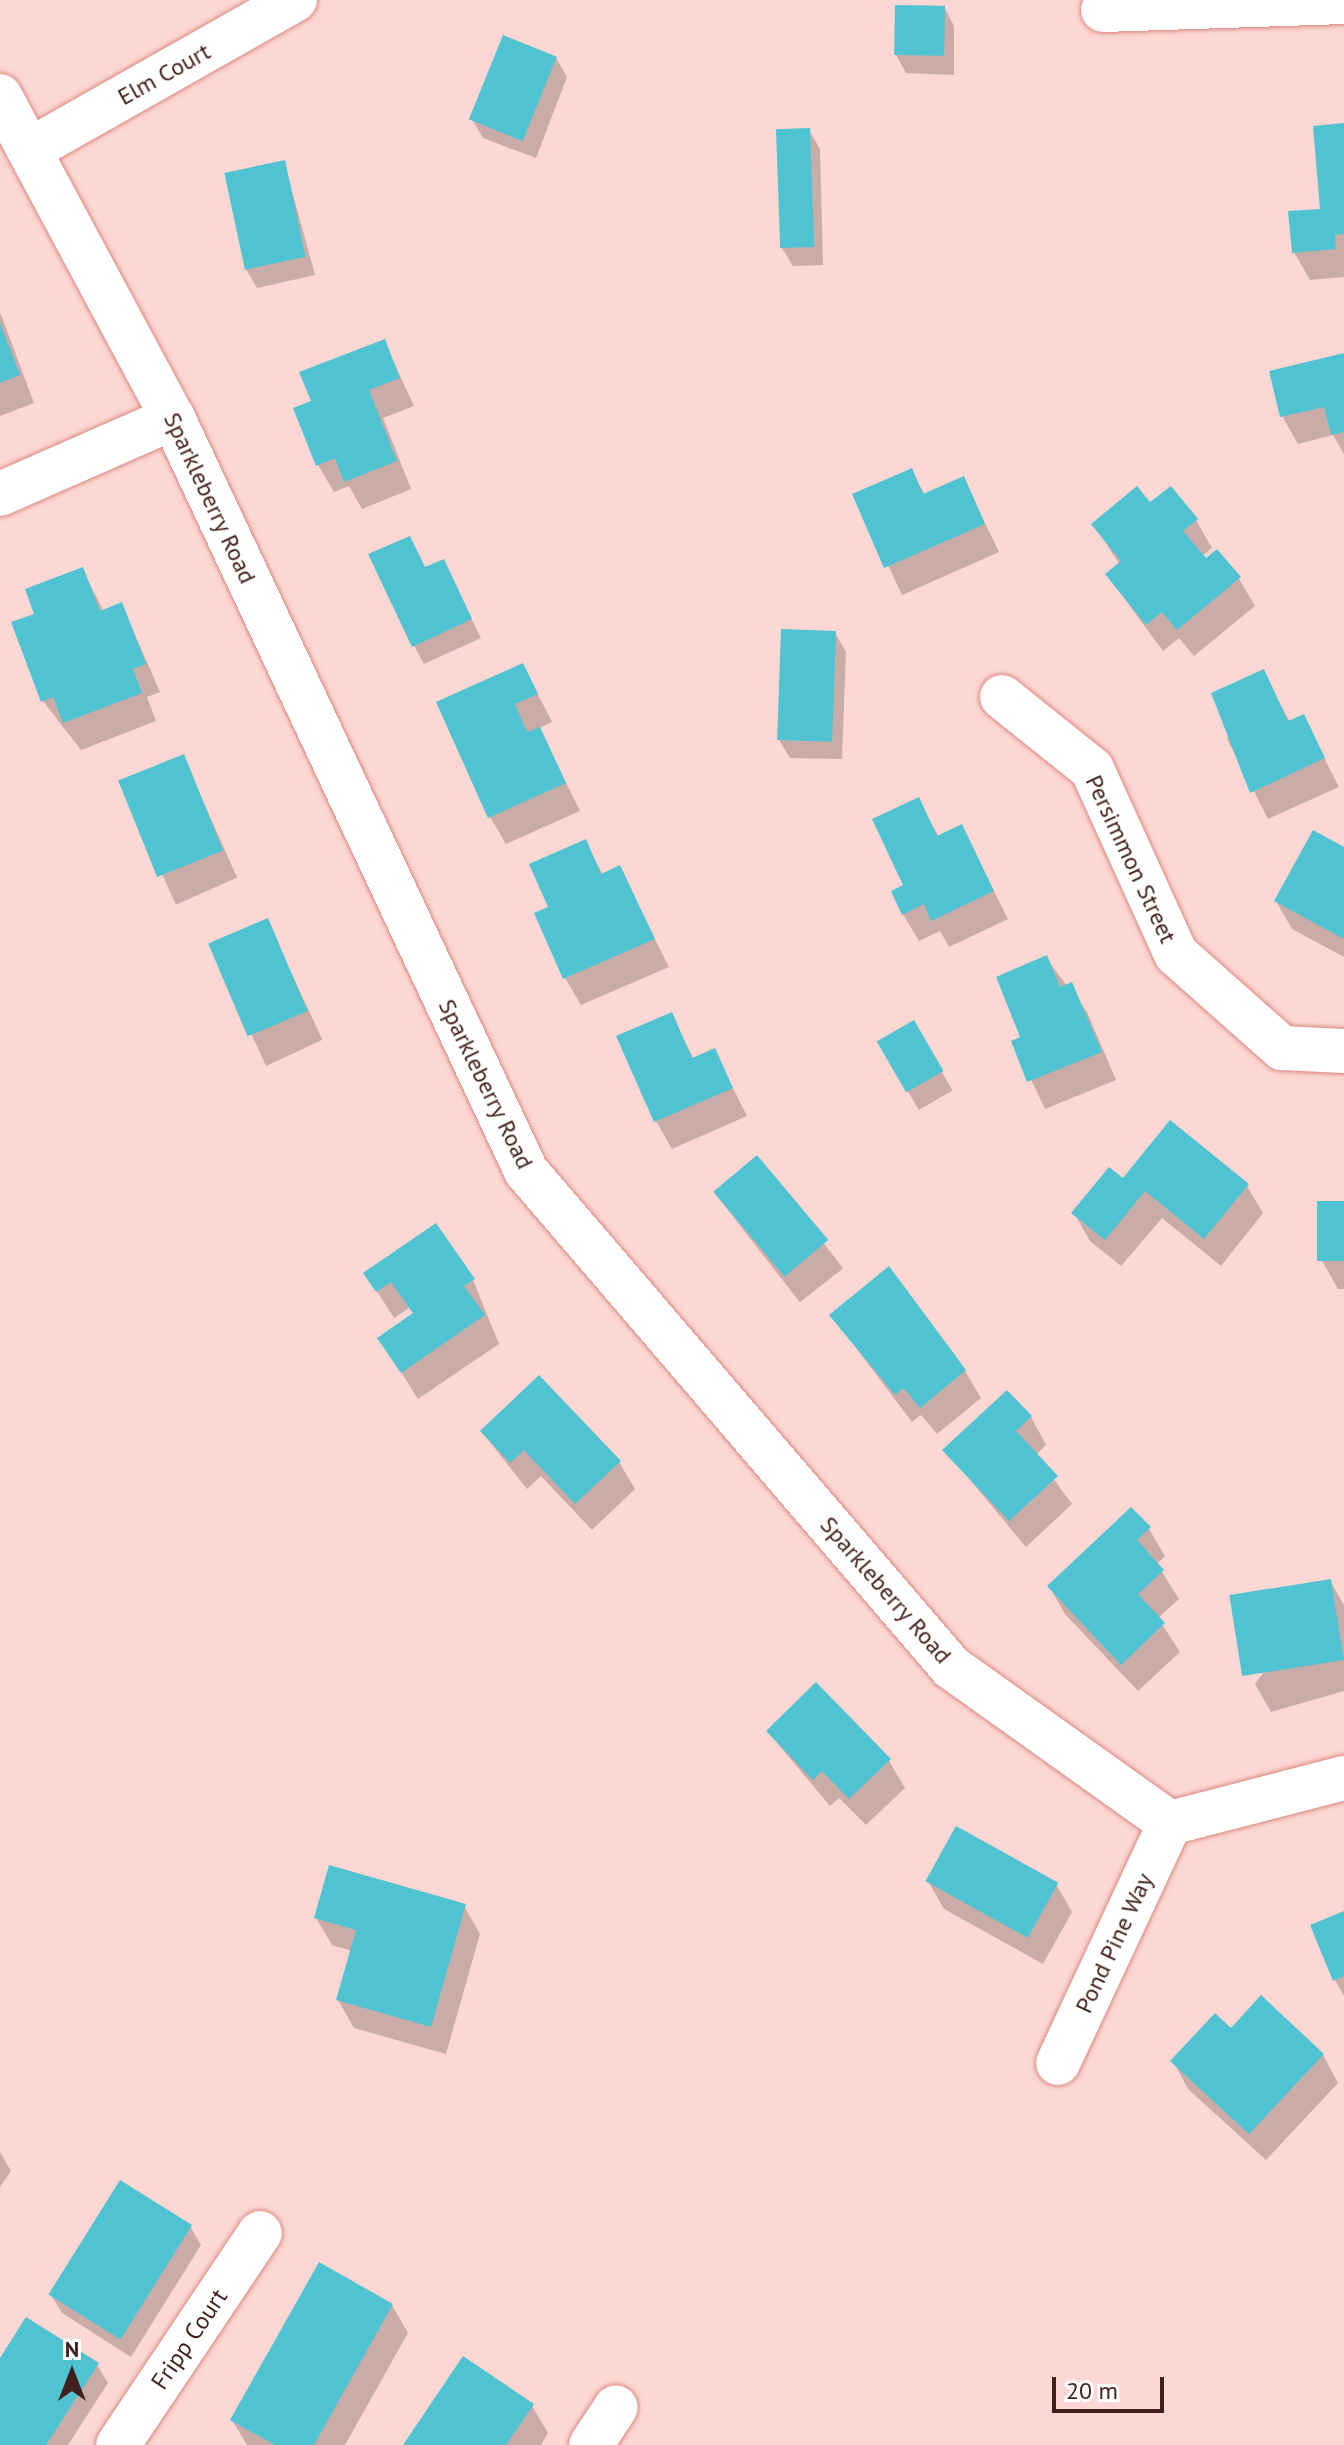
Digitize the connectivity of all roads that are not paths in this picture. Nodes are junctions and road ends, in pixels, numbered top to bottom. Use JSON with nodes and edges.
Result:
{"nodes":[{"id":1,"x":295,"y":0,"type":"edge"},
{"id":2,"x":1344,"y":2,"type":"edge"},
{"id":3,"x":1103,"y":10,"type":"dead end"},
{"id":4,"x":0,"y":96,"type":"edge"},
{"id":5,"x":33,"y":148,"type":"junction"},
{"id":6,"x":173,"y":418,"type":"junction"},
{"id":7,"x":0,"y":494,"type":"edge"},
{"id":8,"x":1002,"y":697,"type":"dead end"},
{"id":9,"x":1344,"y":1051,"type":"edge"},
{"id":10,"x":1344,"y":1778,"type":"edge"},
{"id":11,"x":1170,"y":1823,"type":"junction"},
{"id":12,"x":1058,"y":2063,"type":"dead end"},
{"id":13,"x":260,"y":2233,"type":"dead end"},
{"id":14,"x":616,"y":2407,"type":"dead end"},
{"id":15,"x":118,"y":2445,"type":"edge"},
{"id":16,"x":591,"y":2445,"type":"edge"}],
"edges":[{"from":1,"to":5,"type":"street","name":"Elm Court"},
{"from":2,"to":3,"type":"street"},
{"from":4,"to":5,"type":"street","name":"Sparkleberry Road"},
{"from":5,"to":6,"type":"street","name":"Sparkleberry Road"},
{"from":6,"to":7,"type":"street"},
{"from":6,"to":11,"type":"street","name":"Sparkleberry Road"},
{"from":8,"to":9,"type":"street","name":"Persimmon Street"},
{"from":10,"to":11,"type":"street"},
{"from":11,"to":12,"type":"street","name":"Pond Pine Way"},
{"from":13,"to":15,"type":"street","name":"Fripp Court"},
{"from":14,"to":16,"type":"street"}]}
